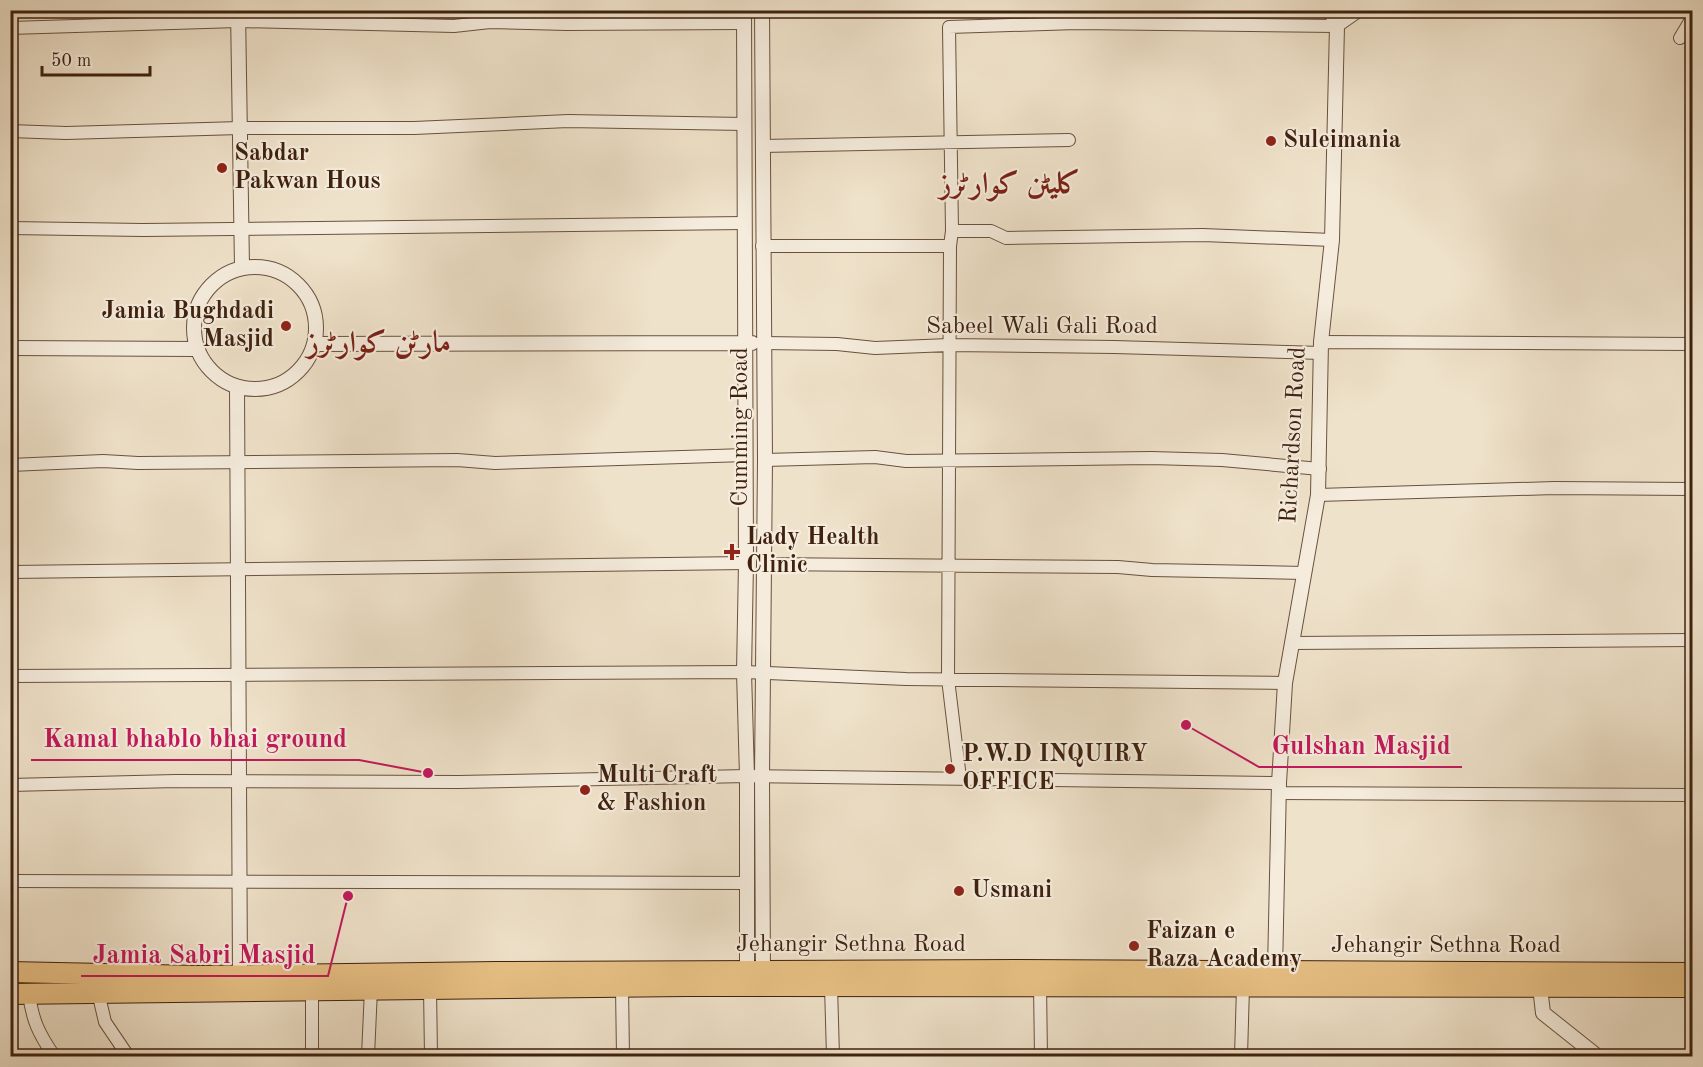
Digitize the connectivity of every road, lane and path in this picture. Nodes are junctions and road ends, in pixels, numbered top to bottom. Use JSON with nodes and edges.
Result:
{"nodes":[{"id":1,"x":762,"y":10,"type":"edge"},
{"id":2,"x":1330,"y":10,"type":"edge"},
{"id":3,"x":1360,"y":10,"type":"edge"},
{"id":4,"x":238,"y":16,"type":"edge"},
{"id":5,"x":744,"y":17,"type":"edge"},
{"id":6,"x":1692,"y":18,"type":"edge"},
{"id":7,"x":1337,"y":26,"type":"junction"},
{"id":8,"x":10,"y":28,"type":"edge"},
{"id":9,"x":1680,"y":38,"type":"dead end"},
{"id":10,"x":744,"y":124,"type":"junction"},
{"id":11,"x":240,"y":128,"type":"junction"},
{"id":12,"x":10,"y":131,"type":"edge"},
{"id":13,"x":1069,"y":140,"type":"dead end"},
{"id":14,"x":951,"y":142,"type":"junction"},
{"id":15,"x":762,"y":146,"type":"junction"},
{"id":16,"x":744,"y":223,"type":"junction"},
{"id":17,"x":10,"y":228,"type":"edge"},
{"id":18,"x":242,"y":229,"type":"junction"},
{"id":19,"x":952,"y":231,"type":"junction"},
{"id":20,"x":1332,"y":240,"type":"junction"},
{"id":21,"x":762,"y":246,"type":"junction"},
{"id":22,"x":950,"y":246,"type":"junction"},
{"id":23,"x":243,"y":267,"type":"junction"},
{"id":24,"x":744,"y":343,"type":"junction"},
{"id":25,"x":763,"y":343,"type":"junction"},
{"id":26,"x":315,"y":344,"type":"junction"},
{"id":27,"x":1692,"y":344,"type":"edge"},
{"id":28,"x":949,"y":345,"type":"junction"},
{"id":29,"x":1321,"y":347,"type":"junction"},
{"id":30,"x":10,"y":348,"type":"edge"},
{"id":31,"x":197,"y":350,"type":"junction"},
{"id":32,"x":237,"y":387,"type":"junction"},
{"id":33,"x":746,"y":455,"type":"junction"},
{"id":34,"x":765,"y":460,"type":"junction"},
{"id":35,"x":950,"y":460,"type":"junction"},
{"id":36,"x":237,"y":461,"type":"junction"},
{"id":37,"x":10,"y":465,"type":"edge"},
{"id":38,"x":1320,"y":469,"type":"junction"},
{"id":39,"x":1692,"y":489,"type":"edge"},
{"id":40,"x":1318,"y":495,"type":"junction"},
{"id":41,"x":746,"y":562,"type":"junction"},
{"id":42,"x":763,"y":564,"type":"junction"},
{"id":43,"x":950,"y":565,"type":"junction"},
{"id":44,"x":238,"y":569,"type":"junction"},
{"id":45,"x":10,"y":573,"type":"edge"},
{"id":46,"x":1304,"y":573,"type":"junction"},
{"id":47,"x":1692,"y":640,"type":"edge"},
{"id":48,"x":1292,"y":643,"type":"junction"},
{"id":49,"x":744,"y":672,"type":"junction"},
{"id":50,"x":764,"y":674,"type":"junction"},
{"id":51,"x":239,"y":675,"type":"junction"},
{"id":52,"x":10,"y":676,"type":"edge"},
{"id":53,"x":948,"y":679,"type":"junction"},
{"id":54,"x":1285,"y":683,"type":"junction"},
{"id":55,"x":747,"y":776,"type":"junction"},
{"id":56,"x":762,"y":776,"type":"junction"},
{"id":57,"x":960,"y":778,"type":"junction"},
{"id":58,"x":239,"y":781,"type":"junction"},
{"id":59,"x":10,"y":785,"type":"edge"},
{"id":60,"x":1279,"y":788,"type":"junction"},
{"id":61,"x":1692,"y":795,"type":"edge"},
{"id":62,"x":10,"y":881,"type":"edge"},
{"id":63,"x":240,"y":882,"type":"junction"},
{"id":64,"x":748,"y":883,"type":"junction"},
{"id":65,"x":16,"y":969,"type":"edge"},
{"id":66,"x":1275,"y":970,"type":"junction"},
{"id":67,"x":1692,"y":973,"type":"edge"},
{"id":68,"x":240,"y":976,"type":"junction"},
{"id":69,"x":755,"y":979,"type":"junction"},
{"id":70,"x":1040,"y":985,"type":"junction"},
{"id":71,"x":831,"y":986,"type":"junction"},
{"id":72,"x":622,"y":987,"type":"junction"},
{"id":73,"x":1243,"y":987,"type":"junction"},
{"id":74,"x":1540,"y":987,"type":"junction"},
{"id":75,"x":1692,"y":987,"type":"edge"},
{"id":76,"x":370,"y":988,"type":"junction"},
{"id":77,"x":430,"y":988,"type":"junction"},
{"id":78,"x":312,"y":989,"type":"junction"},
{"id":79,"x":98,"y":992,"type":"junction"},
{"id":80,"x":20,"y":993,"type":"edge"},
{"id":81,"x":54,"y":1056,"type":"edge"},
{"id":82,"x":128,"y":1056,"type":"edge"},
{"id":83,"x":312,"y":1056,"type":"edge"},
{"id":84,"x":368,"y":1056,"type":"edge"},
{"id":85,"x":431,"y":1056,"type":"edge"},
{"id":86,"x":623,"y":1056,"type":"edge"},
{"id":87,"x":832,"y":1056,"type":"edge"},
{"id":88,"x":1041,"y":1056,"type":"edge"},
{"id":89,"x":1241,"y":1056,"type":"edge"},
{"id":90,"x":1597,"y":1056,"type":"edge"}],
"edges":[{"from":1,"to":15,"type":"street","name":"Cumming Road"},
{"from":2,"to":7,"type":"street","name":"Richardson Road"},
{"from":3,"to":7,"type":"street"},
{"from":4,"to":5,"type":"street"},
{"from":4,"to":8,"type":"street"},
{"from":4,"to":11,"type":"street"},
{"from":5,"to":10,"type":"street","name":"Cumming Road"},
{"from":6,"to":9,"type":"street"},
{"from":7,"to":14,"type":"street"},
{"from":7,"to":20,"type":"street","name":"Richardson Road"},
{"from":10,"to":11,"type":"street"},
{"from":10,"to":16,"type":"street","name":"Cumming Road"},
{"from":11,"to":12,"type":"street"},
{"from":11,"to":18,"type":"street"},
{"from":13,"to":14,"type":"street"},
{"from":14,"to":15,"type":"street"},
{"from":14,"to":19,"type":"street"},
{"from":15,"to":21,"type":"street","name":"Cumming Road"},
{"from":16,"to":18,"type":"street"},
{"from":16,"to":24,"type":"street","name":"Cumming Road"},
{"from":17,"to":18,"type":"street"},
{"from":18,"to":23,"type":"street"},
{"from":19,"to":20,"type":"street"},
{"from":19,"to":22,"type":"street"},
{"from":20,"to":29,"type":"street","name":"Richardson Road"},
{"from":21,"to":22,"type":"street"},
{"from":21,"to":25,"type":"street","name":"Cumming Road"},
{"from":22,"to":28,"type":"street"},
{"from":23,"to":26,"type":"street"},
{"from":23,"to":31,"type":"street"},
{"from":24,"to":25,"type":"street"},
{"from":24,"to":26,"type":"street"},
{"from":24,"to":33,"type":"street","name":"Cumming Road"},
{"from":25,"to":28,"type":"street","name":"Sabeel Wali Gali Road"},
{"from":25,"to":34,"type":"street","name":"Cumming Road"},
{"from":26,"to":32,"type":"street"},
{"from":27,"to":29,"type":"street","name":"Sabeel Wali Gali Road"},
{"from":28,"to":29,"type":"street","name":"Sabeel Wali Gali Road"},
{"from":28,"to":35,"type":"street"},
{"from":29,"to":38,"type":"street","name":"Richardson Road"},
{"from":30,"to":31,"type":"street"},
{"from":31,"to":32,"type":"street"},
{"from":32,"to":36,"type":"street"},
{"from":33,"to":36,"type":"street"},
{"from":33,"to":41,"type":"street","name":"Cumming Road"},
{"from":34,"to":35,"type":"street"},
{"from":34,"to":42,"type":"street","name":"Cumming Road"},
{"from":35,"to":38,"type":"street"},
{"from":35,"to":43,"type":"street"},
{"from":36,"to":37,"type":"street"},
{"from":36,"to":44,"type":"street"},
{"from":38,"to":40,"type":"street","name":"Richardson Road"},
{"from":39,"to":40,"type":"street"},
{"from":40,"to":46,"type":"street","name":"Richardson Road"},
{"from":41,"to":44,"type":"street"},
{"from":41,"to":49,"type":"street","name":"Cumming Road"},
{"from":42,"to":43,"type":"street"},
{"from":42,"to":50,"type":"street","name":"Cumming Road"},
{"from":43,"to":46,"type":"street"},
{"from":43,"to":53,"type":"street"},
{"from":44,"to":45,"type":"street"},
{"from":44,"to":51,"type":"street"},
{"from":46,"to":48,"type":"street","name":"Richardson Road"},
{"from":47,"to":48,"type":"street"},
{"from":48,"to":54,"type":"street","name":"Richardson Road"},
{"from":49,"to":50,"type":"street"},
{"from":49,"to":51,"type":"street"},
{"from":49,"to":55,"type":"street","name":"Cumming Road"},
{"from":50,"to":53,"type":"street"},
{"from":50,"to":56,"type":"street","name":"Cumming Road"},
{"from":51,"to":52,"type":"street"},
{"from":51,"to":58,"type":"street"},
{"from":53,"to":54,"type":"street"},
{"from":53,"to":57,"type":"street"},
{"from":54,"to":60,"type":"street","name":"Richardson Road"},
{"from":55,"to":56,"type":"street"},
{"from":55,"to":58,"type":"street"},
{"from":55,"to":64,"type":"street","name":"Cumming Road"},
{"from":56,"to":57,"type":"street"},
{"from":56,"to":69,"type":"street","name":"Cumming Road"},
{"from":57,"to":60,"type":"street"},
{"from":58,"to":59,"type":"street"},
{"from":58,"to":63,"type":"street"},
{"from":60,"to":61,"type":"street"},
{"from":60,"to":66,"type":"street","name":"Richardson Road"},
{"from":62,"to":63,"type":"street"},
{"from":63,"to":64,"type":"street"},
{"from":63,"to":68,"type":"street"},
{"from":64,"to":69,"type":"street","name":"Cumming Road"},
{"from":65,"to":68,"type":"highway","name":"Jehangir Sethna Road"},
{"from":66,"to":67,"type":"highway","name":"Jehangir Sethna Road"},
{"from":66,"to":69,"type":"highway","name":"Jehangir Sethna Road"},
{"from":68,"to":69,"type":"highway","name":"Jehangir Sethna Road"},
{"from":69,"to":71,"type":"highway","name":"Jehangir Sethna Road"},
{"from":69,"to":72,"type":"highway","name":"Jehangir Sethna Road"},
{"from":70,"to":71,"type":"highway","name":"Jehangir Sethna Road"},
{"from":70,"to":73,"type":"highway","name":"Jehangir Sethna Road"},
{"from":70,"to":88,"type":"street"},
{"from":71,"to":87,"type":"street"},
{"from":72,"to":77,"type":"highway","name":"Jehangir Sethna Road"},
{"from":72,"to":86,"type":"street"},
{"from":73,"to":74,"type":"highway","name":"Jehangir Sethna Road"},
{"from":73,"to":89,"type":"street"},
{"from":74,"to":75,"type":"highway","name":"Jehangir Sethna Road"},
{"from":74,"to":90,"type":"street"},
{"from":76,"to":77,"type":"highway","name":"Jehangir Sethna Road"},
{"from":76,"to":78,"type":"highway","name":"Jehangir Sethna Road"},
{"from":76,"to":84,"type":"street"},
{"from":77,"to":85,"type":"street"},
{"from":78,"to":79,"type":"highway","name":"Jehangir Sethna Road"},
{"from":78,"to":83,"type":"street"},
{"from":79,"to":80,"type":"highway","name":"Jehangir Sethna Road"},
{"from":79,"to":82,"type":"street"},
{"from":80,"to":81,"type":"street"}]}
